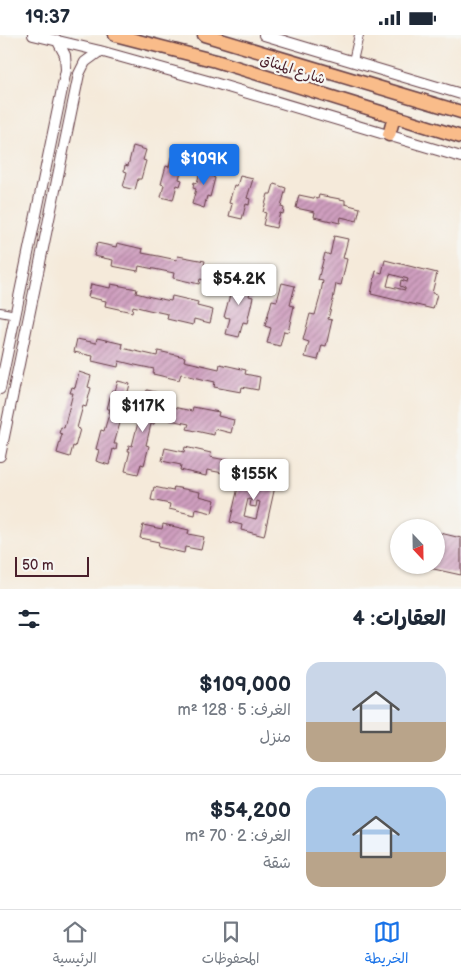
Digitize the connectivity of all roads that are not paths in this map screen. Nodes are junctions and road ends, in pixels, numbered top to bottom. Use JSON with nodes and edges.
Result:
{"nodes":[{"id":1,"x":33,"y":35,"type":"edge"},
{"id":2,"x":115,"y":35,"type":"edge"},
{"id":3,"x":204,"y":35,"type":"edge"},
{"id":4,"x":264,"y":35,"type":"edge"},
{"id":5,"x":359,"y":35,"type":"edge"},
{"id":6,"x":56,"y":40,"type":"junction"},
{"id":7,"x":246,"y":40,"type":"edge"},
{"id":8,"x":100,"y":51,"type":"junction"},
{"id":9,"x":353,"y":61,"type":"junction"},
{"id":10,"x":66,"y":70,"type":"junction"},
{"id":11,"x":79,"y":74,"type":"junction"},
{"id":12,"x":461,"y":94,"type":"edge"},
{"id":13,"x":461,"y":112,"type":"edge"},
{"id":14,"x":394,"y":117,"type":"junction"},
{"id":15,"x":389,"y":135,"type":"junction"},
{"id":16,"x":461,"y":137,"type":"edge"},
{"id":17,"x":461,"y":157,"type":"edge"},
{"id":18,"x":0,"y":312,"type":"edge"},
{"id":19,"x":16,"y":315,"type":"junction"},
{"id":20,"x":0,"y":389,"type":"edge"},
{"id":21,"x":0,"y":456,"type":"edge"}],
"edges":[{"from":1,"to":6,"type":"street"},
{"from":2,"to":14,"type":"main road","name":"شارع الميثاق"},
{"from":3,"to":7,"type":"main road","name":"شارع الميثاق"},
{"from":4,"to":9,"type":"street"},
{"from":5,"to":9,"type":"street"},
{"from":6,"to":8,"type":"street"},
{"from":6,"to":10,"type":"street"},
{"from":7,"to":13,"type":"main road","name":"شارع الميثاق"},
{"from":8,"to":11,"type":"street"},
{"from":8,"to":15,"type":"street"},
{"from":9,"to":12,"type":"street"},
{"from":10,"to":11,"type":"street"},
{"from":10,"to":19,"type":"street"},
{"from":11,"to":21,"type":"street"},
{"from":14,"to":15,"type":"main road"},
{"from":14,"to":16,"type":"main road","name":"شارع الميثاق"},
{"from":15,"to":17,"type":"street"},
{"from":18,"to":19,"type":"street"},
{"from":19,"to":20,"type":"street"}]}
